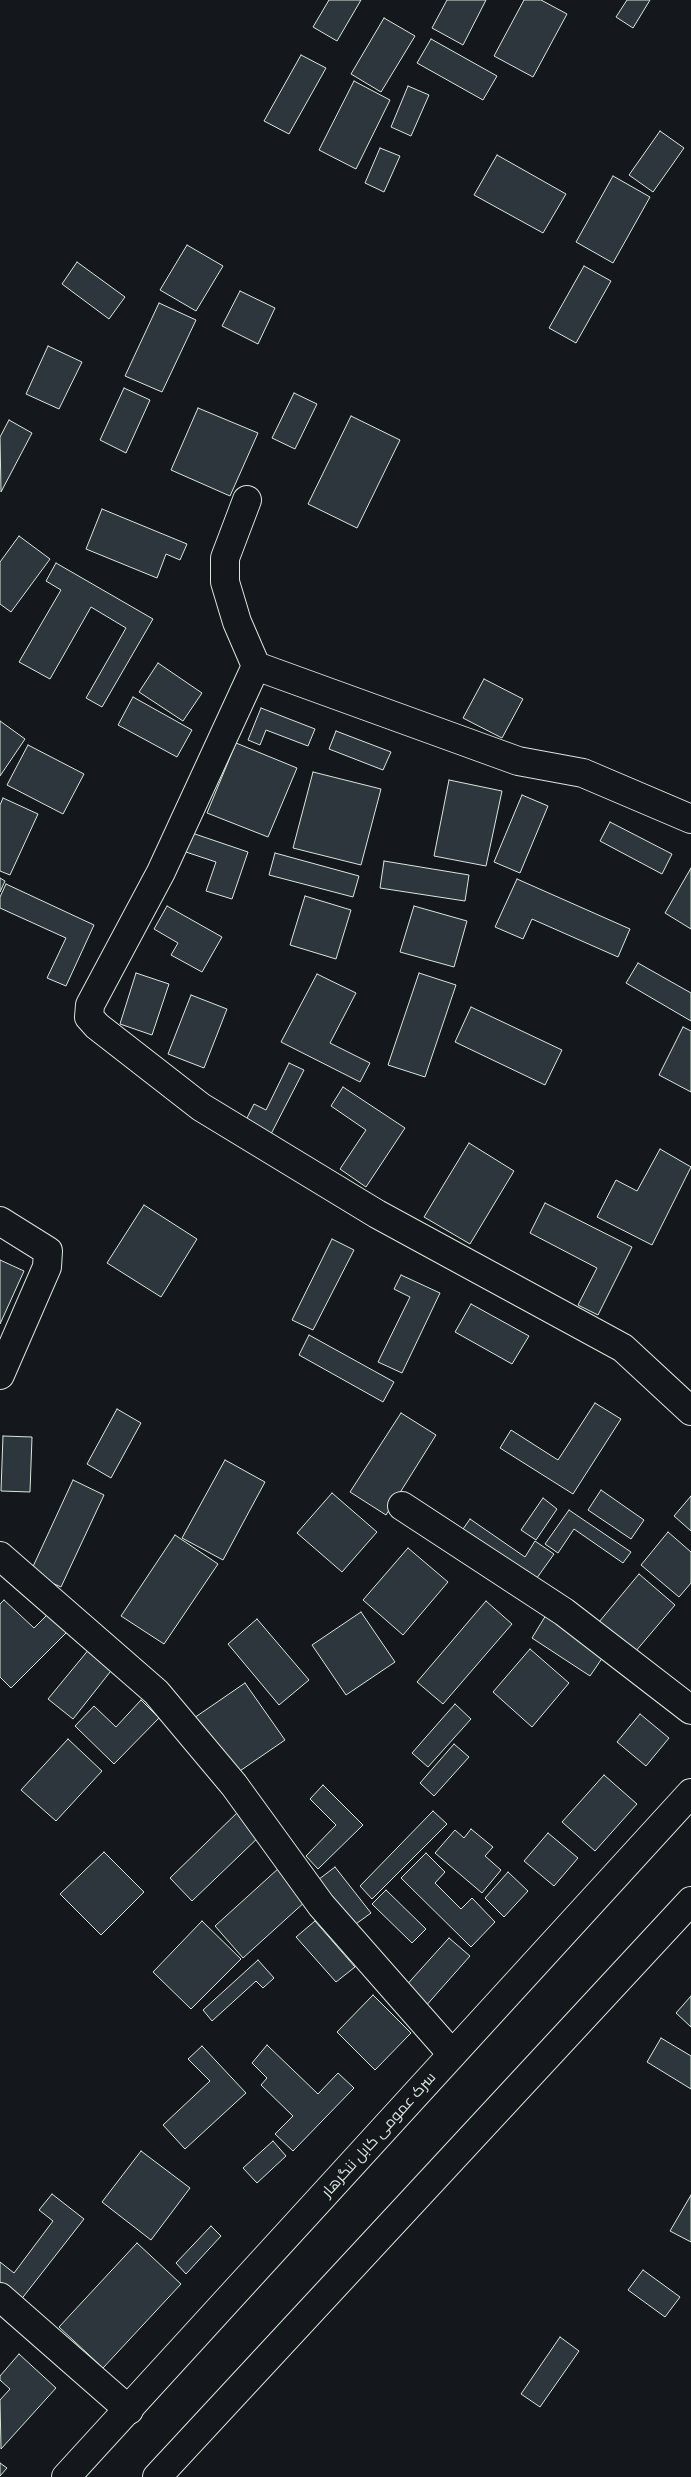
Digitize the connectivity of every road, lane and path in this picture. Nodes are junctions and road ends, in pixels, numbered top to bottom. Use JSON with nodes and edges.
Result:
{"nodes":[{"id":1,"x":247,"y":500,"type":"dead end"},
{"id":2,"x":256,"y":666,"type":"junction"},
{"id":3,"x":691,"y":819,"type":"edge"},
{"id":4,"x":0,"y":1221,"type":"edge"},
{"id":5,"x":0,"y":1376,"type":"edge"},
{"id":6,"x":691,"y":1411,"type":"edge"},
{"id":7,"x":402,"y":1506,"type":"dead end"},
{"id":8,"x":0,"y":1556,"type":"edge"},
{"id":9,"x":691,"y":1710,"type":"edge"},
{"id":10,"x":691,"y":1793,"type":"edge"},
{"id":11,"x":691,"y":1901,"type":"edge"},
{"id":12,"x":452,"y":2054,"type":"junction"},
{"id":13,"x":0,"y":2298,"type":"edge"},
{"id":14,"x":129,"y":2410,"type":"junction"},
{"id":15,"x":66,"y":2477,"type":"edge"},
{"id":16,"x":157,"y":2477,"type":"edge"}],
"edges":[{"from":1,"to":2,"type":"main road"},
{"from":2,"to":3,"type":"main road"},
{"from":2,"to":6,"type":"main road"},
{"from":4,"to":5,"type":"main road"},
{"from":7,"to":9,"type":"main road"},
{"from":8,"to":12,"type":"main road"},
{"from":10,"to":12,"type":"main road","name":"سرک عمومی کابل ننگرهار"},
{"from":11,"to":16,"type":"main road"},
{"from":12,"to":14,"type":"main road","name":"سرک عمومی کابل ننگرهار"},
{"from":13,"to":14,"type":"main road"},
{"from":14,"to":15,"type":"main road","name":"سرک عمومی کابل ننگرهار"}]}
